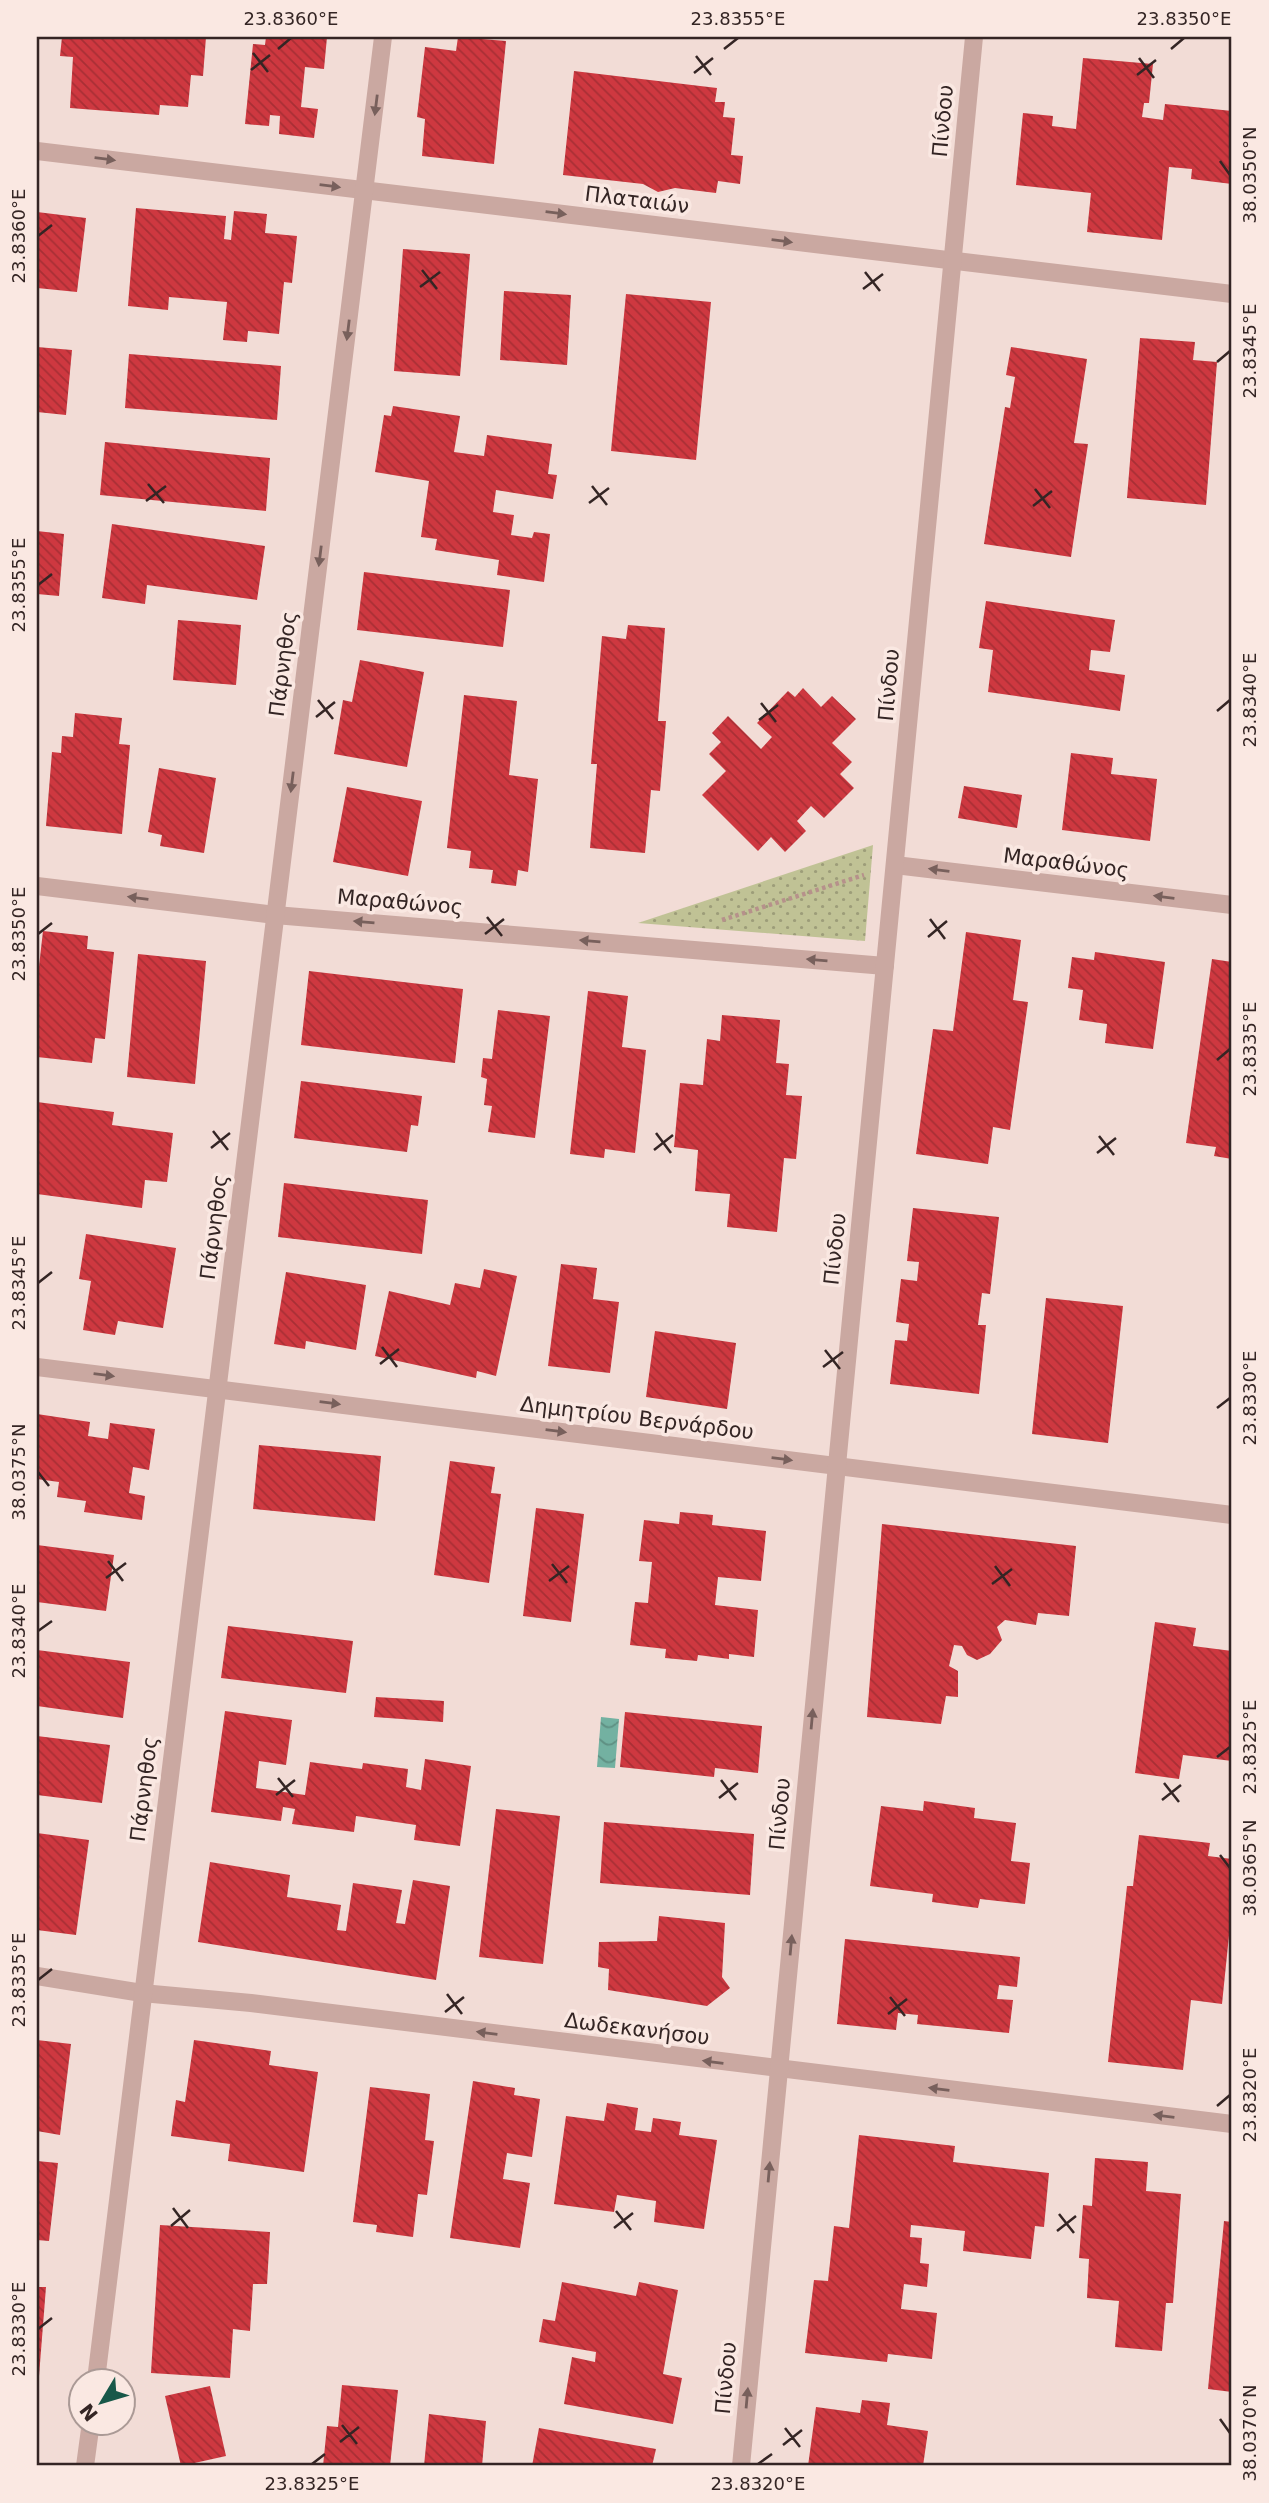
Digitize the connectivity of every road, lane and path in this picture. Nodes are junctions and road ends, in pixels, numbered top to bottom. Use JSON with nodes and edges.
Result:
{"nodes":[{"id":1,"x":383,"y":37,"type":"edge"},
{"id":2,"x":974,"y":37,"type":"edge"},
{"id":3,"x":37,"y":151,"type":"edge"},
{"id":4,"x":366,"y":190,"type":"junction"},
{"id":5,"x":953,"y":261,"type":"junction"},
{"id":6,"x":1232,"y":294,"type":"edge"},
{"id":7,"x":895,"y":865,"type":"junction"},
{"id":8,"x":37,"y":886,"type":"edge"},
{"id":9,"x":1232,"y":905,"type":"edge"},
{"id":10,"x":275,"y":915,"type":"junction"},
{"id":11,"x":708,"y":924,"type":"dead end"},
{"id":12,"x":885,"y":966,"type":"junction"},
{"id":13,"x":37,"y":1367,"type":"edge"},
{"id":14,"x":217,"y":1389,"type":"junction"},
{"id":15,"x":837,"y":1466,"type":"junction"},
{"id":16,"x":1232,"y":1515,"type":"edge"},
{"id":17,"x":37,"y":1976,"type":"edge"},
{"id":18,"x":142,"y":1993,"type":"junction"},
{"id":19,"x":779,"y":2070,"type":"junction"},
{"id":20,"x":1232,"y":2124,"type":"edge"},
{"id":21,"x":98,"y":2366,"type":"edge"},
{"id":22,"x":88,"y":2436,"type":"edge"},
{"id":23,"x":85,"y":2466,"type":"edge"},
{"id":24,"x":741,"y":2466,"type":"edge"}],
"edges":[{"from":1,"to":4,"type":"street","name":"Πάρνηθος","one_way":true},
{"from":2,"to":5,"type":"street","name":"Πίνδου"},
{"from":3,"to":4,"type":"street","name":"Πλαταιών","one_way":true},
{"from":4,"to":5,"type":"street","name":"Πλαταιών","one_way":true},
{"from":4,"to":10,"type":"street","name":"Πάρνηθος","one_way":true},
{"from":5,"to":6,"type":"street","name":"Πλαταιών"},
{"from":5,"to":7,"type":"street","name":"Πίνδου"},
{"from":9,"to":7,"type":"street","name":"Μαραθώνος","one_way":true},
{"from":7,"to":11,"type":"path"},
{"from":7,"to":12,"type":"street","name":"Πίνδου"},
{"from":10,"to":8,"type":"street","name":"Μαραθώνος","one_way":true},
{"from":12,"to":10,"type":"street","name":"Μαραθώνος","one_way":true},
{"from":10,"to":14,"type":"street","name":"Πάρνηθος"},
{"from":12,"to":15,"type":"street","name":"Πίνδου"},
{"from":13,"to":14,"type":"street","name":"Δημητρίου Βερνάρδου","one_way":true},
{"from":14,"to":15,"type":"street","name":"Δημητρίου Βερνάρδου","one_way":true},
{"from":14,"to":18,"type":"street","name":"Πάρνηθος"},
{"from":15,"to":16,"type":"street","name":"Δημητρίου Βερνάρδου"},
{"from":19,"to":15,"type":"street","name":"Πίνδου","one_way":true},
{"from":17,"to":18,"type":"street","name":"Δωδεκανήσου"},
{"from":19,"to":18,"type":"street","name":"Δωδεκανήσου","one_way":true},
{"from":18,"to":21,"type":"street","name":"Πάρνηθος"},
{"from":20,"to":19,"type":"street","name":"Δωδεκανήσου","one_way":true},
{"from":24,"to":19,"type":"street","name":"Πίνδου","one_way":true},
{"from":22,"to":23,"type":"street"}]}
